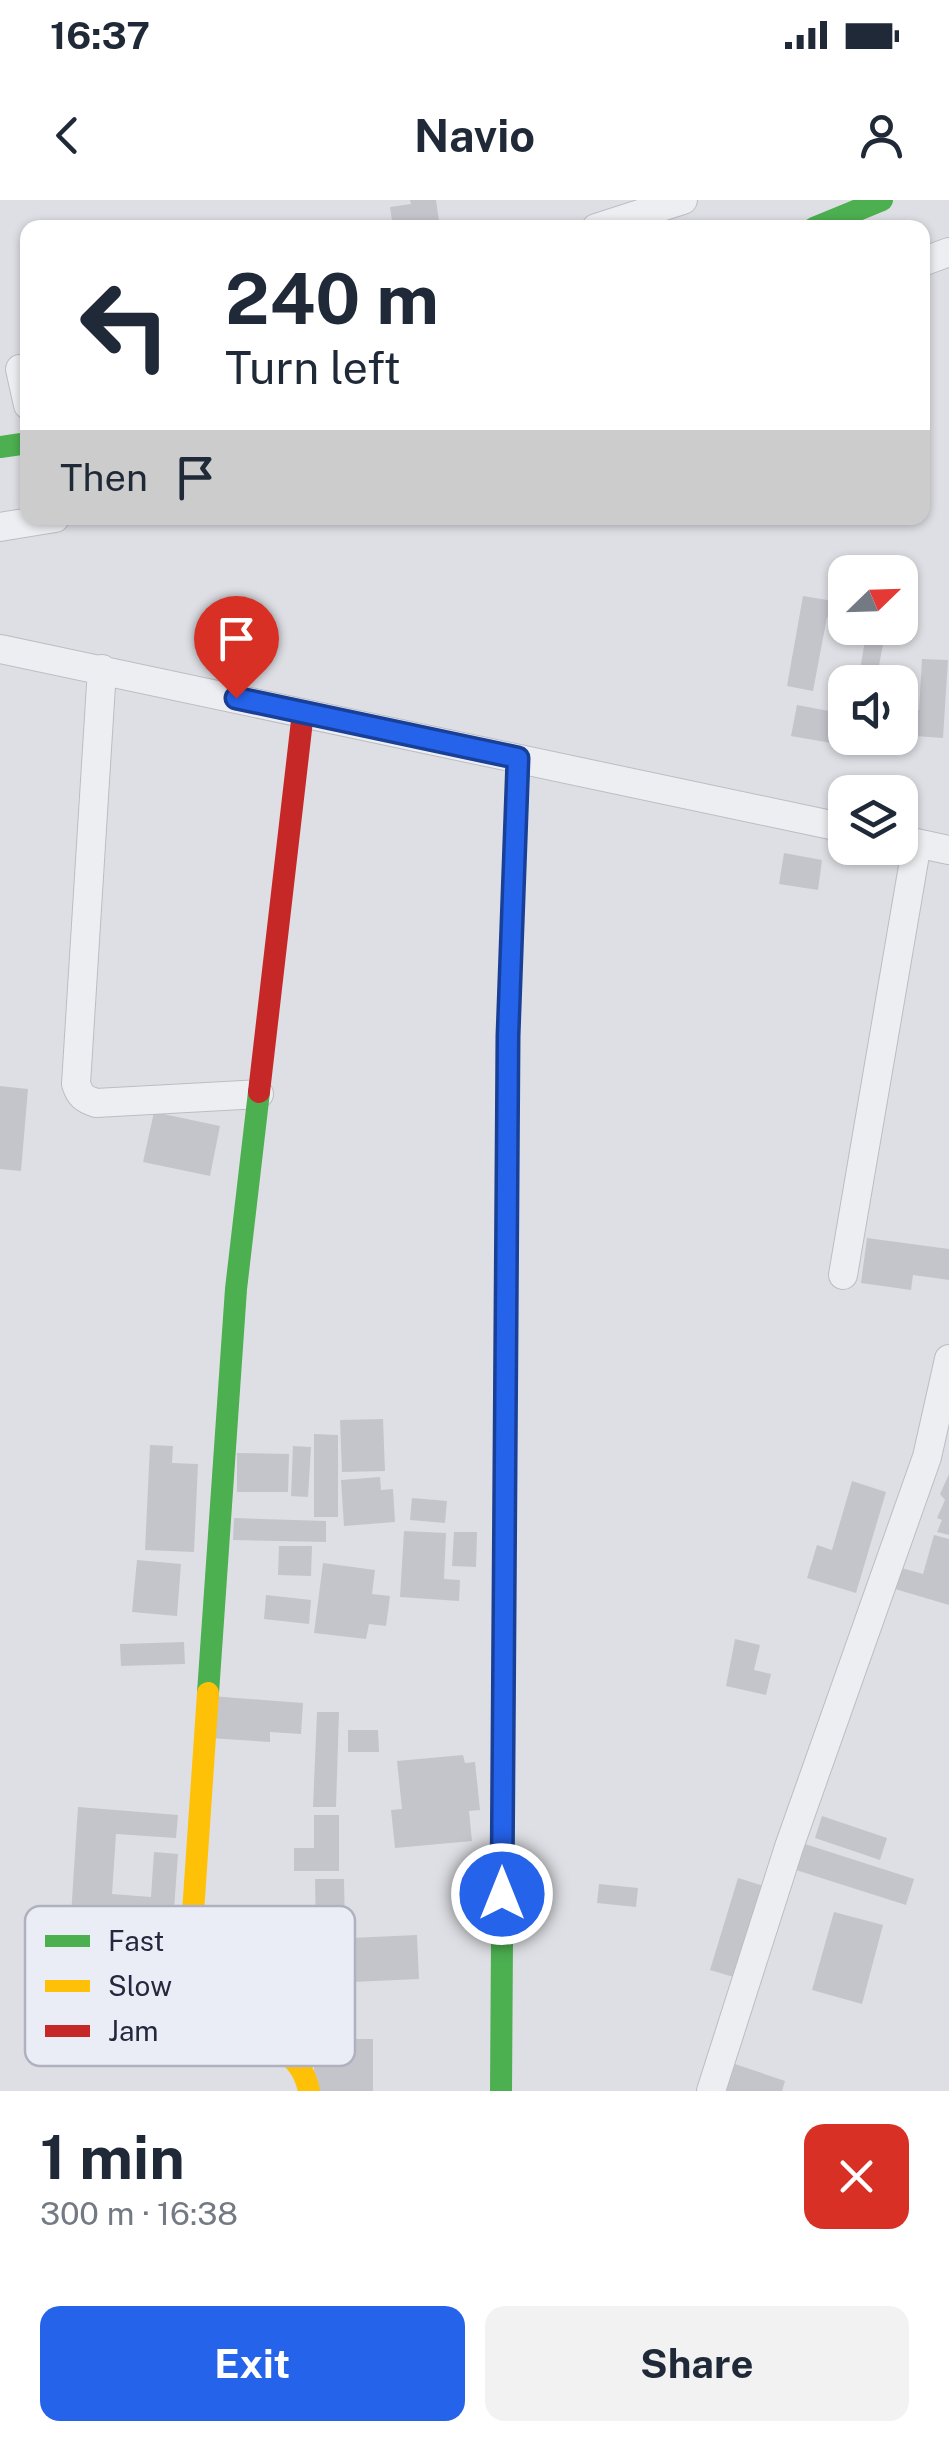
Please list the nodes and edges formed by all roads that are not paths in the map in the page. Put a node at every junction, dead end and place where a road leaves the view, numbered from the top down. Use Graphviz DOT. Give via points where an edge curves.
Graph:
graph roads {
  1 [pos="683,200"];
  2 [pos="882,200"];
  3 [pos="621,220"];
  4 [pos="833,220"];
  5 [pos="0,650"];
  6 [pos="102,669"];
  7 [pos="303,712"];
  8 [pos="518,758"];
  9 [pos="828,824"];
  10 [pos="918,843"];
  11 [pos="949,850"];
  12 [pos="905,865"];
  13 [pos="258,1094"];
  14 [pos="843,1275"];
  15 [pos="949,1359"];
  16 [pos="193,1906"];
  17 [pos="302,2066"];
  18 [pos="309,2091"];
  19 [pos="500,2091"];
  20 [pos="711,2091"];
  1 -- 3 [label="street"];
  2 -- 4 [label="main road"];
  5 -- 6 [label="street"];
  6 -- 7 [label="street"];
  6 -- 13 [label="street" via="76,1084 84,1099 96,1102"];
  7 -- 8 [label="street"];
  7 -- 13 [label="main road"];
  8 -- 9 [label="street"];
  8 -- 19 [label="main road" via="508,1036"];
  10 -- 11 [label="street"];
  12 -- 14 [label="street"];
  13 -- 16 [label="main road" via="236,1288"];
  15 -- 20 [label="street" via="927,1457"];
  17 -- 18 [label="main road"];
}
